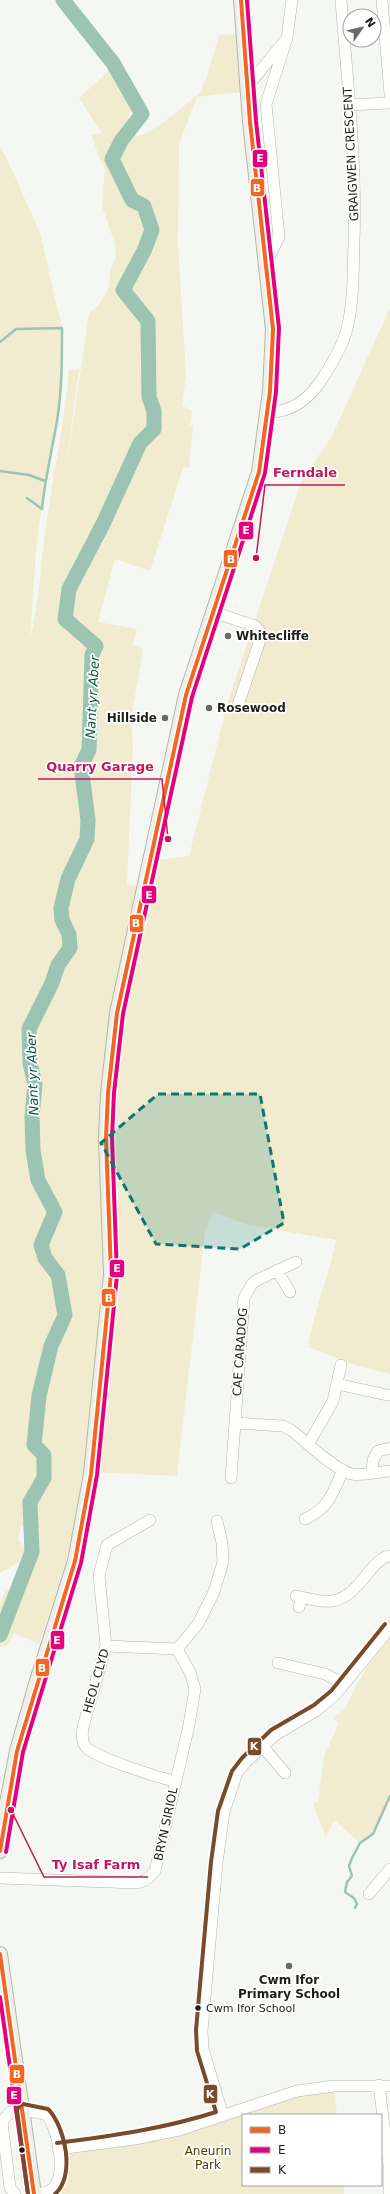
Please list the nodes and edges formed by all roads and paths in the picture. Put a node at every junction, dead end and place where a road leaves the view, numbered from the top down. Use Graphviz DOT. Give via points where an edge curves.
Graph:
graph roads {
  1 [pos="241,0"];
  2 [pos="292,0"];
  3 [pos="341,0"];
  4 [pos="382,0"];
  5 [pos="287,38"];
  6 [pos="247,87"];
  7 [pos="390,94"];
  8 [pos="390,103"];
  9 [pos="349,105"];
  10 [pos="266,263"];
  11 [pos="267,412"];
  12 [pos="213,612"];
  13 [pos="238,705"];
  14 [pos="296,1262"];
  15 [pos="277,1270"];
  16 [pos="290,1292"];
  17 [pos="341,1364"];
  18 [pos="337,1384"];
  19 [pos="387,1395"];
  20 [pos="235,1422"];
  21 [pos="309,1443"];
  22 [pos="390,1448"];
  23 [pos="343,1470"];
  24 [pos="390,1471"];
  25 [pos="372,1473"];
  26 [pos="231,1478"];
  27 [pos="150,1520"];
  28 [pos="305,1520"];
  29 [pos="217,1521"];
  30 [pos="390,1556"];
  31 [pos="299,1600"];
  32 [pos="390,1628"];
  33 [pos="106,1646"];
  34 [pos="177,1649"];
  35 [pos="278,1663"];
  36 [pos="344,1684"];
  37 [pos="263,1747"];
  38 [pos="285,1773"];
  39 [pos="175,1781"];
  40 [pos="0,1851"];
  41 [pos="390,1869"];
  42 [pos="0,1878"];
  43 [pos="368,1894"];
  44 [pos="0,1954"];
  45 [pos="384,2086"];
  46 [pos="22,2110"];
  47 [pos="223,2116"];
  48 [pos="58,2149"];
  49 [pos="3,2157"];
  50 [pos="15,2194"];
  51 [pos="34,2194"];
  52 [pos="39,2194"];
  53 [pos="389,2194"];
  1 -- 6 [label="main road"];
  2 -- 5 [label="street"];
  3 -- 9 [label="street, GRAIGWEN CRESCENT"];
  4 -- 7 [label="street"];
  5 -- 6 [label="street"];
  5 -- 10 [label="street" via="266,104 279,237"];
  6 -- 10 [label="main road"];
  8 -- 9 [label="street"];
  9 -- 11 [label="street, GRAIGWEN CRESCENT" via="356,204 352,294 347,330 331,364 314,390 295,407"];
  10 -- 11 [label="main road" via="273,329"];
  11 -- 12 [label="main road" via="260,472"];
  12 -- 13 [label="street" via="255,626 262,634"];
  12 -- 40 [label="main road" via="186,695 113,1039 106,1138 110,1274 86,1513 63,1604 36,1684 18,1751"];
  14 -- 15 [label="street, CAE CARADOG"];
  15 -- 16 [label="street"];
  15 -- 20 [label="street, CAE CARADOG" via="252,1284 244,1298"];
  17 -- 18 [label="street"];
  18 -- 19 [label="street"];
  18 -- 21 [label="street" via="330,1409"];
  20 -- 21 [label="street" via="283,1426"];
  20 -- 26 [label="street, CAE CARADOG"];
  21 -- 23 [label="street"];
  22 -- 25 [label="street" via="378,1451 373,1460"];
  23 -- 25 [label="street" via="359,1474"];
  23 -- 28 [label="street" via="327,1504"];
  24 -- 25 [label="street"];
  27 -- 33 [label="street, HEOL CLYD" via="106,1545 99,1575"];
  29 -- 34 [label="street" via="223,1562 214,1592 198,1624"];
  30 -- 31 [label="street" via="380,1560 346,1597 331,1602"];
  32 -- 36 [label="street"];
  33 -- 34 [label="street"];
  33 -- 39 [label="street, HEOL CLYD" via="83,1727 82,1737 85,1745 90,1751"];
  34 -- 39 [label="street, BRYN SIRIOL" via="190,1672 195,1689"];
  35 -- 36 [label="street" via="325,1674"];
  36 -- 37 [label="street" via="327,1703 280,1732"];
  37 -- 38 [label="street"];
  37 -- 47 [label="street" via="237,1773 231,1787 224,1812 217,1863 202,2031 203,2049"];
  39 -- 42 [label="street, BRYN SIRIOL" via="158,1864 146,1880 137,1883"];
  41 -- 43 [label="street"];
  44 -- 46 [label="main road"];
  45 -- 47 [label="street" via="330,2086 297,2090"];
  45 -- 53 [label="street"];
  46 -- 48 [label="street" via="45,2114 49,2118 54,2125"];
  46 -- 49 [label="street" via="10,2112 2,2122"];
  46 -- 51 [label="main road"];
  47 -- 48 [label="street" via="179,2130 135,2139"];
  48 -- 52 [label="street" via="61,2170 58,2181 51,2190"];
  49 -- 50 [label="street" via="10,2188"];
}
